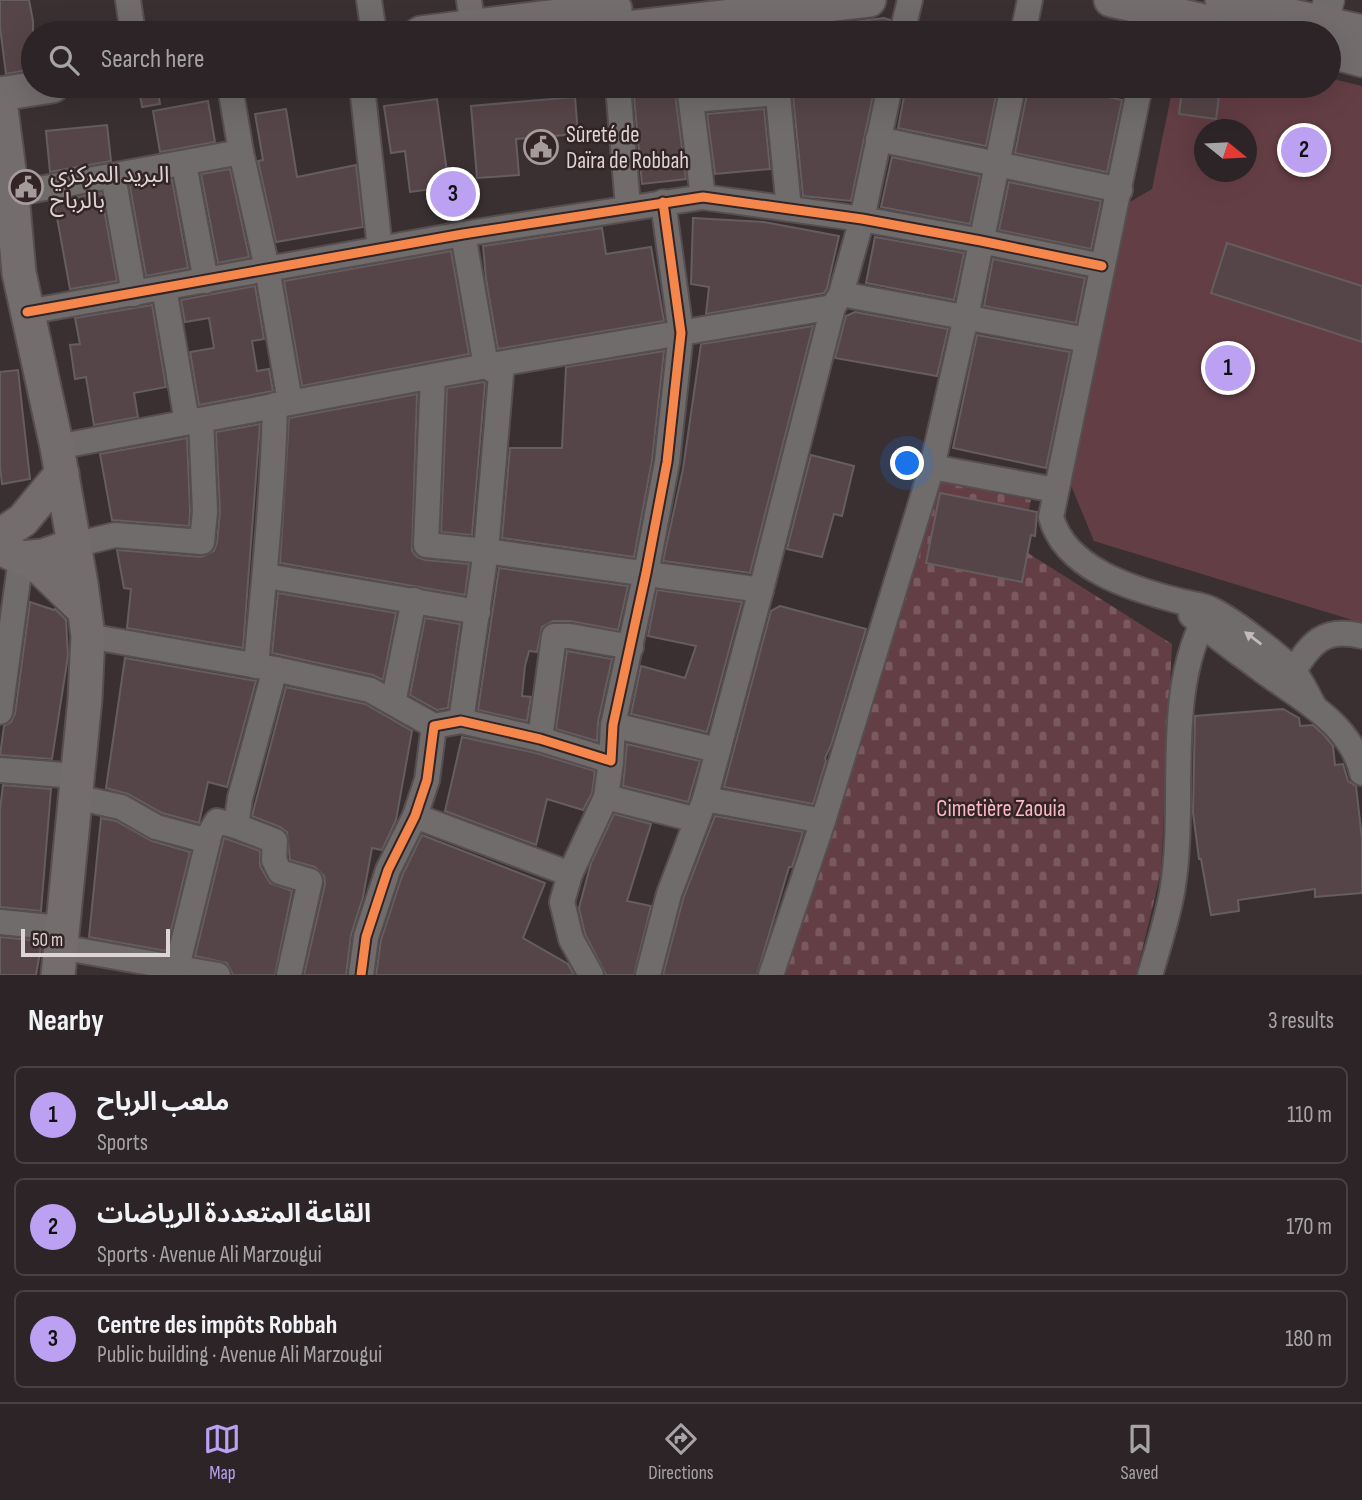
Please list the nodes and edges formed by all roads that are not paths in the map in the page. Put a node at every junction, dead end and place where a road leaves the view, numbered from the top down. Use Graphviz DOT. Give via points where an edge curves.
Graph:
graph roads {
  1 [pos="128,0"];
  2 [pos="369,0"];
  3 [pos="869,0"];
  4 [pos="910,0"];
  5 [pos="1030,0"];
  6 [pos="1111,0"];
  7 [pos="1222,0"];
  8 [pos="471,14"];
  9 [pos="1154,14"];
  10 [pos="768,15"];
  11 [pos="683,18"];
  12 [pos="131,21"];
  13 [pos="372,21"];
  14 [pos="453,21"];
  15 [pos="905,21"];
  16 [pos="1026,21"];
  17 [pos="1192,21"];
  18 [pos="1309,21"];
  19 [pos="1341,28"];
  20 [pos="1362,32"];
  21 [pos="1341,44"];
  22 [pos="1362,60"];
  23 [pos="21,91"];
  24 [pos="0,94"];
  25 [pos="231,98"];
  26 [pos="363,98"];
  27 [pos="619,98"];
  28 [pos="691,98"];
  29 [pos="779,98"];
  30 [pos="887,98"];
  31 [pos="1011,98"];
  32 [pos="1138,98"];
  33 [pos="0,101"];
  34 [pos="878,139"];
  35 [pos="241,152"];
  36 [pos="184,164"];
  37 [pos="998,164"];
  38 [pos="113,176"];
  39 [pos="1120,190"];
  40 [pos="12,194"];
  41 [pos="703,197"];
  42 [pos="663,202"];
  43 [pos="628,207"];
  44 [pos="789,209"];
  45 [pos="862,219"];
  46 [pos="463,234"];
  47 [pos="981,241"];
  48 [pos="380,249"];
  49 [pos="1102,266"];
  50 [pos="267,268"];
  51 [pos="9,272"];
  52 [pos="206,281"];
  53 [pos="164,288"];
  54 [pos="134,294"];
  55 [pos="837,301"];
  56 [pos="27,312"];
  57 [pos="966,317"];
  58 [pos="681,332"];
  59 [pos="1087,340"];
  60 [pos="486,366"];
  61 [pos="433,376"];
  62 [pos="282,404"];
  63 [pos="194,421"];
  64 [pos="60,460"];
  65 [pos="932,467"];
  66 [pos="1055,490"];
  67 [pos="77,538"];
  68 [pos="10,547"];
  69 [pos="486,551"];
  70 [pos="646,573"];
  71 [pos="266,576"];
  72 [pos="761,590"];
  73 [pos="414,600"];
  74 [pos="478,612"];
  75 [pos="1205,616"];
  76 [pos="86,623"];
  77 [pos="1362,636"];
  78 [pos="631,647"];
  79 [pos="265,668"];
  80 [pos="1288,678"];
  81 [pos="393,703"];
  82 [pos="0,712"];
  83 [pos="461,721"];
  84 [pos="613,725"];
  85 [pos="434,726"];
  86 [pos="540,739"];
  87 [pos="718,750"];
  88 [pos="611,761"];
  89 [pos="1361,766"];
  90 [pos="0,770"];
  91 [pos="76,787"];
  92 [pos="606,797"];
  93 [pos="701,809"];
  94 [pos="415,816"];
  95 [pos="823,821"];
  96 [pos="236,826"];
  97 [pos="208,841"];
  98 [pos="570,874"];
  99 [pos="0,922"];
  100 [pos="59,950"];
  101 [pos="176,971"];
  102 [pos="218,975"];
  103 [pos="289,975"];
  104 [pos="361,975"];
  105 [pos="591,975"];
  106 [pos="648,975"];
  107 [pos="771,975"];
  108 [pos="1150,975"];
  1 -- 12 [label="street"];
  2 -- 13 [label="street"];
  3 -- 10 [label="main road"];
  4 -- 15 [label="street"];
  5 -- 16 [label="street"];
  6 -- 9 [label="main road"];
  7 -- 18 [label="main road"];
  8 -- 11 [label="main road"];
  8 -- 14 [label="main road"];
  9 -- 17 [label="main road"];
  10 -- 11 [label="main road"];
  19 -- 20 [label="main road"];
  21 -- 22 [label="main road"];
  23 -- 24 [label="main road"];
  25 -- 35 [label="street"];
  26 -- 48 [label="street"];
  27 -- 43 [label="street"];
  28 -- 41 [label="street"];
  29 -- 44 [label="street"];
  30 -- 34 [label="street"];
  31 -- 37 [label="street"];
  32 -- 39 [label="street"];
  33 -- 40 [label="main road"];
  34 -- 37 [label="street"];
  34 -- 45 [label="street"];
  35 -- 36 [label="street"];
  35 -- 50 [label="street"];
  36 -- 38 [label="street"];
  36 -- 52 [label="street"];
  37 -- 39 [label="street"];
  37 -- 47 [label="street"];
  38 -- 40 [label="street"];
  38 -- 54 [label="street"];
  39 -- 49 [label="street"];
  40 -- 51 [label="main road"];
  41 -- 42 [label="street"];
  41 -- 44 [label="street"];
  42 -- 43 [label="street"];
  42 -- 58 [label="street"];
  43 -- 46 [label="street"];
  44 -- 45 [label="street"];
  45 -- 47 [label="street"];
  45 -- 55 [label="street"];
  46 -- 48 [label="street"];
  46 -- 60 [label="street"];
  47 -- 49 [label="street"];
  47 -- 57 [label="street"];
  48 -- 50 [label="street"];
  49 -- 59 [label="street"];
  50 -- 52 [label="street"];
  50 -- 62 [label="street"];
  51 -- 56 [label="main road"];
  52 -- 53 [label="street"];
  53 -- 54 [label="street"];
  53 -- 63 [label="street"];
  54 -- 56 [label="street"];
  55 -- 57 [label="street"];
  55 -- 58 [label="street"];
  55 -- 72 [label="street"];
  56 -- 64 [label="main road"];
  57 -- 59 [label="street"];
  57 -- 65 [label="street"];
  58 -- 60 [label="street"];
  58 -- 70 [label="street" via="667,462"];
  59 -- 66 [label="street"];
  60 -- 61 [label="street"];
  60 -- 69 [label="street" via="501,376"];
  61 -- 62 [label="street"];
  61 -- 69 [label="street" via="426,545"];
  62 -- 63 [label="street"];
  62 -- 71 [label="street"];
  63 -- 64 [label="street"];
  63 -- 67 [label="street" via="205,511 202,542"];
  64 -- 67 [label="main road"];
  64 -- 68 [label="main road"];
  65 -- 66 [label="street"];
  65 -- 95 [label="street"];
  66 -- 75 [label="street" via="1051,517 1069,551 1091,569"];
  67 -- 68 [label="main road" via="37,528"];
  67 -- 76 [label="main road"];
  68 -- 76 [label="main road"];
  68 -- 82 [label="street"];
  69 -- 70 [label="street"];
  69 -- 74 [label="street"];
  70 -- 72 [label="street"];
  70 -- 78 [label="street"];
  71 -- 73 [label="street"];
  71 -- 79 [label="street"];
  72 -- 87 [label="street"];
  73 -- 74 [label="street"];
  73 -- 81 [label="street"];
  74 -- 83 [label="street"];
  75 -- 80 [label="street" via="1247,634"];
  75 -- 108 [label="street" via="1185,674 1172,892"];
  76 -- 79 [label="street"];
  76 -- 91 [label="main road" via="85,699"];
  77 -- 80 [label="street" via="1327,636 1311,644"];
  78 -- 84 [label="street"];
  78 -- 86 [label="street" via="554,636"];
  79 -- 81 [label="street" via="370,690"];
  79 -- 96 [label="street"];
  80 -- 89 [label="street" via="1336,725"];
  81 -- 85 [label="street"];
  83 -- 85 [label="street"];
  83 -- 86 [label="street"];
  84 -- 87 [label="street"];
  84 -- 88 [label="street"];
  85 -- 94 [label="street" via="427,780"];
  86 -- 88 [label="street"];
  87 -- 93 [label="street"];
  88 -- 92 [label="street"];
  90 -- 91 [label="street"];
  91 -- 97 [label="street" via="156,827"];
  91 -- 100 [label="main road"];
  92 -- 93 [label="street"];
  92 -- 98 [label="street"];
  93 -- 95 [label="street"];
  93 -- 106 [label="street" via="669,894"];
  94 -- 98 [label="street"];
  94 -- 104 [label="street" via="388,870 366,937"];
  95 -- 107 [label="street"];
  96 -- 97 [label="street" via="217,821"];
  96 -- 103 [label="street" via="275,841 274,860 280,872 310,881"];
  97 -- 101 [label="street"];
  98 -- 105 [label="street" via="562,902 571,939"];
  99 -- 100 [label="street"];
  100 -- 101 [label="street"];
  101 -- 102 [label="street"];
}
